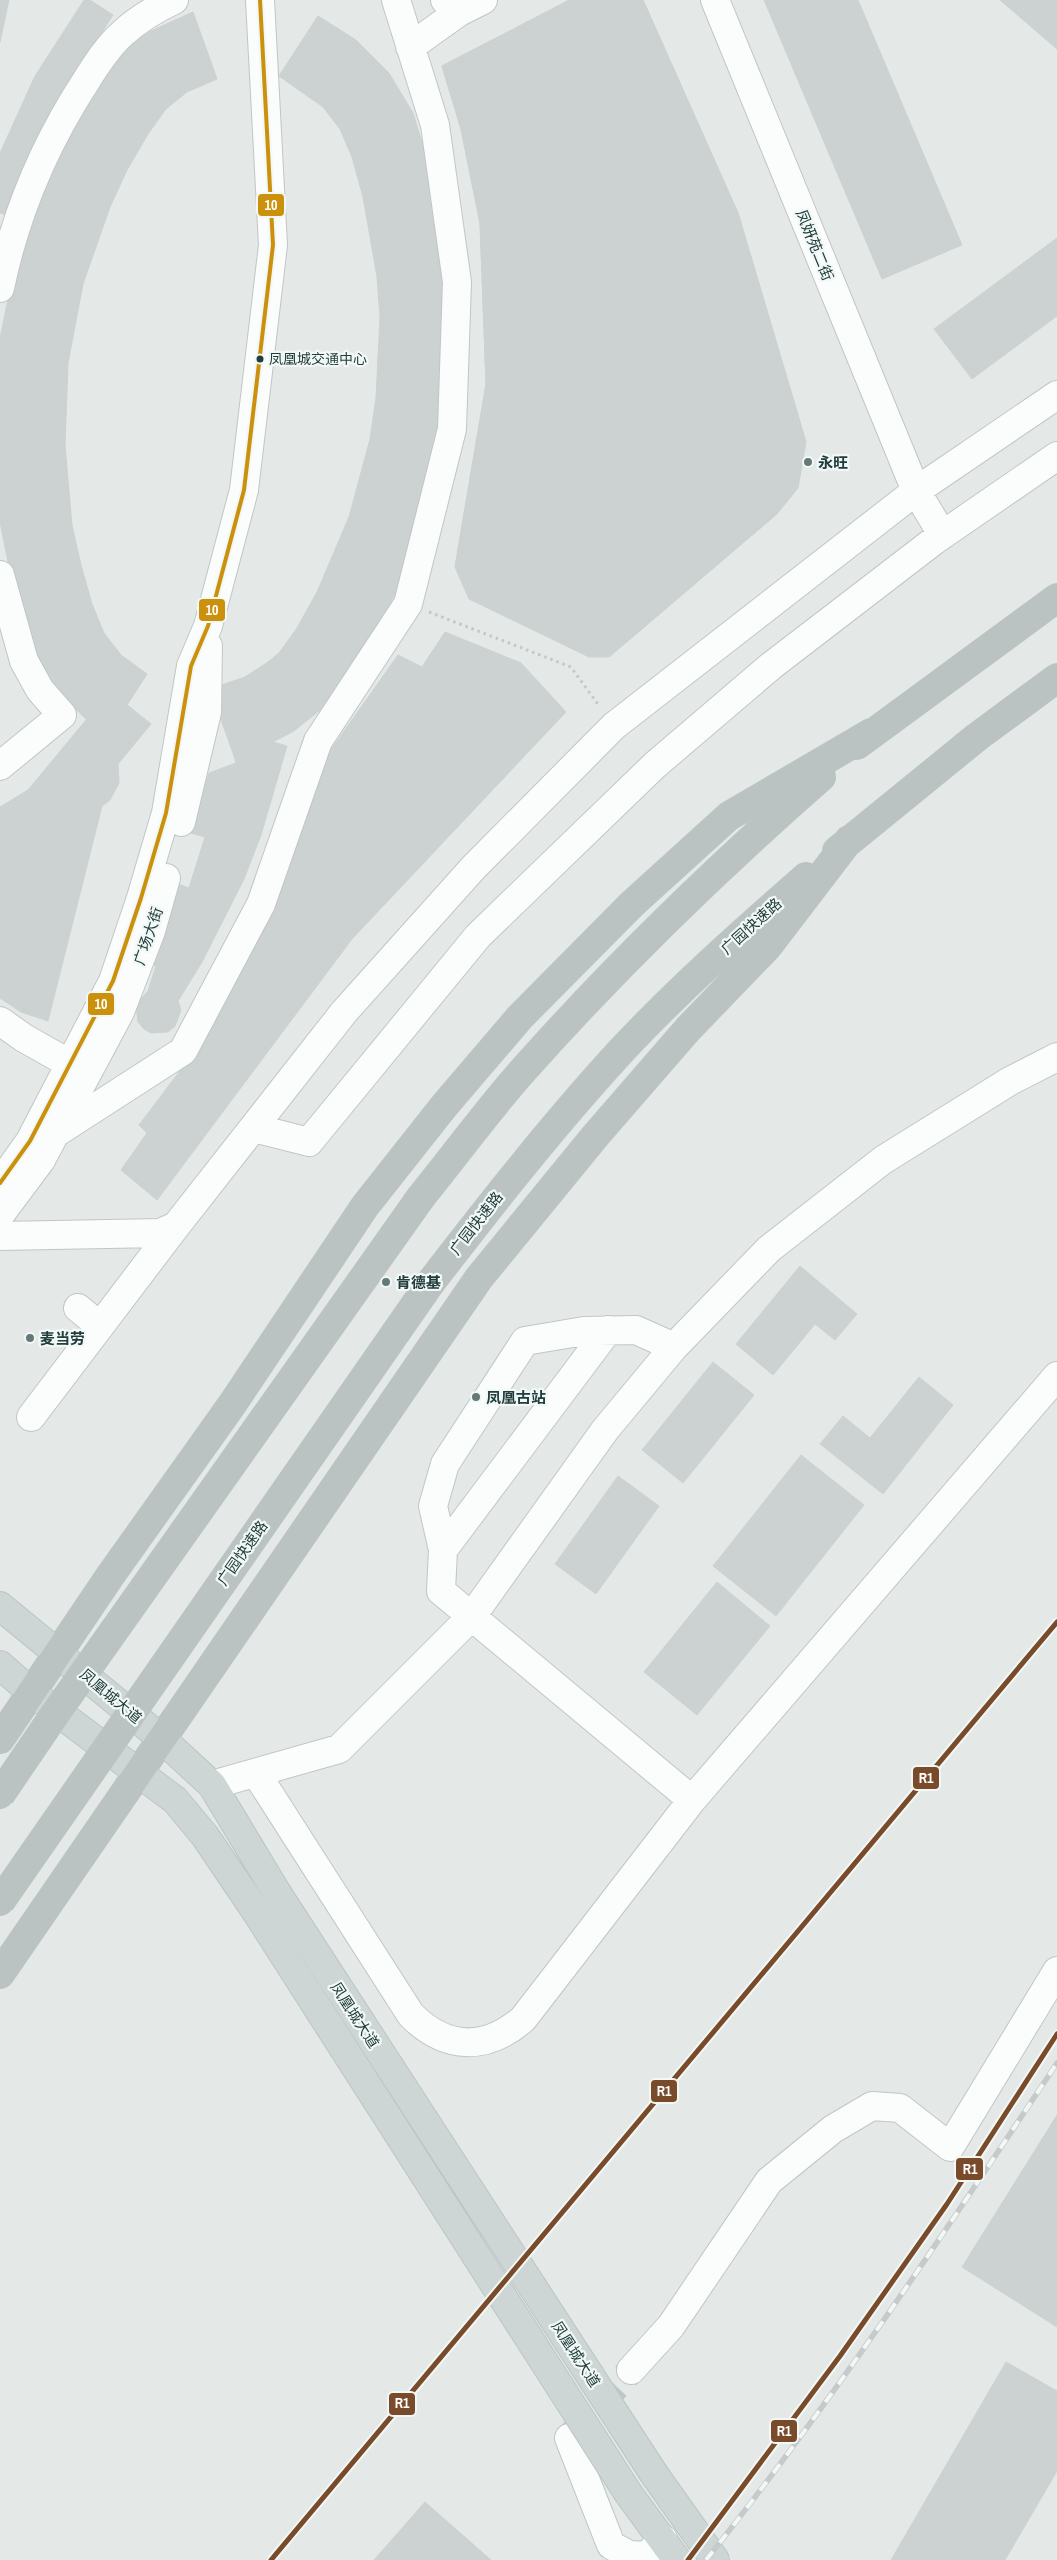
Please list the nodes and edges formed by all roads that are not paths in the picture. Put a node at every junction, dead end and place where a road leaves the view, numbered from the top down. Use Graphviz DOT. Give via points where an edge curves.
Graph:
graph roads {
  1 [pos="174,0"];
  2 [pos="260,0"];
  3 [pos="396,0"];
  4 [pos="483,0"];
  5 [pos="715,0"];
  6 [pos="452,6"];
  7 [pos="410,47"];
  8 [pos="6,236"];
  9 [pos="0,288"];
  10 [pos="1057,395"];
  11 [pos="1057,456"];
  12 [pos="916,491"];
  13 [pos="942,534"];
  14 [pos="0,575"];
  15 [pos="1057,598"];
  16 [pos="208,626"];
  17 [pos="1057,678"];
  18 [pos="871,733"];
  19 [pos="0,766"];
  20 [pos="849,840"];
  21 [pos="0,1021"];
  22 [pos="1057,1057"];
  23 [pos="70,1064"];
  24 [pos="254,1128"];
  25 [pos="56,1133"];
  26 [pos="0,1183"];
  27 [pos="0,1216"];
  28 [pos="176,1226"];
  29 [pos="0,1236"];
  30 [pos="78,1308"];
  31 [pos="100,1326"];
  32 [pos="608,1330"];
  33 [pos="674,1347"];
  34 [pos="1057,1376"];
  35 [pos="31,1417"];
  36 [pos="443,1550"];
  37 [pos="0,1606"];
  38 [pos="472,1616"];
  39 [pos="57,1652"];
  40 [pos="0,1665"];
  41 [pos="31,1692"];
  42 [pos="0,1739"];
  43 [pos="162,1739"];
  44 [pos="256,1773"];
  45 [pos="140,1774"];
  46 [pos="212,1785"];
  47 [pos="0,1795"];
  48 [pos="692,1800"];
  49 [pos="0,1902"];
  50 [pos="1057,1970"];
  51 [pos="0,1974"];
  52 [pos="631,2370"];
  53 [pos="569,2438"];
  54 [pos="670,2550"];
  55 [pos="715,2560"];
  1 -- 8 [label="street" via="153,9 122,34 97,64 53,138"];
  2 -- 16 [label="street, 广场大街" via="273,245 244,490"];
  3 -- 7 [label="street"];
  4 -- 6 [label="street"];
  5 -- 12 [label="street, 凤妍苑二街"];
  6 -- 7 [label="street"];
  7 -- 25 [label="street" via="435,125 457,282 452,429 408,604 318,741 261,904 183,1051"];
  8 -- 9 [label="street"];
  10 -- 12 [label="street"];
  11 -- 13 [label="street"];
  12 -- 13 [label="street, 凤妍苑二街"];
  12 -- 24 [label="street" via="614,726 474,867 344,1012"];
  13 -- 24 [label="street" via="771,666 656,764 478,936 309,1142"];
  14 -- 19 [label="street" via="24,661 40,690 62,715"];
  15 -- 18 [label="highway"];
  16 -- 23 [label="street, 广场大街" via="190,666 166,812 141,898 112,981"];
  16 -- 25 [label="street, 广场大街" via="207,712 151,931 120,1012"];
  17 -- 20 [label="highway, 广园快速路" via="977,736"];
  18 -- 39 [label="highway" via="728,816 632,904 520,1017 365,1206 231,1406"];
  18 -- 47 [label="highway, bridge" via="749,840 646,938 525,1068 421,1197"];
  20 -- 43 [label="highway" via="768,946 688,1029 479,1278"];
  20 -- 49 [label="highway, 广园快速路, bridge" via="730,943 622,1050 526,1159 431,1282"];
  21 -- 23 [label="street"];
  22 -- 33 [label="street" via="1010,1081 883,1160 769,1249"];
  23 -- 26 [label="street, 广场大街" via="30,1141"];
  24 -- 28 [label="street"];
  25 -- 27 [label="street, 广场大街" via="41,1160"];
  28 -- 29 [label="street" via="160,1233"];
  28 -- 31 [label="street"];
  30 -- 31 [label="street"];
  31 -- 35 [label="street"];
  32 -- 33 [label="street" via="636,1330"];
  32 -- 36 [label="street"];
  32 -- 36 [label="street" via="525,1340 445,1464 433,1506"];
  33 -- 38 [label="street" via="605,1430"];
  34 -- 48 [label="street"];
  36 -- 38 [label="street" via="442,1591"];
  37 -- 39 [label="main road, 凤凰城大道"];
  38 -- 44 [label="street" via="339,1749"];
  38 -- 48 [label="street"];
  39 -- 41 [label="highway"];
  39 -- 43 [label="main road, 凤凰城大道"];
  40 -- 41 [label="main road, 凤凰城大道"];
  41 -- 42 [label="highway"];
  41 -- 45 [label="main road, 凤凰城大道"];
  43 -- 45 [label="highway"];
  43 -- 46 [label="main road, 凤凰城大道"];
  44 -- 46 [label="street"];
  44 -- 48 [label="street" via="411,2015 434,2034 462,2042 489,2040 523,2019"];
  45 -- 51 [label="highway"];
  45 -- 54 [label="main road, 凤凰城大道, bridge" via="176,1800 191,1816 255,1910 628,2493"];
  46 -- 55 [label="main road, 凤凰城大道, bridge" via="277,1893 654,2474"];
  50 -- 52 [label="street" via="950,2147 900,2108 872,2106 833,2129 769,2181 671,2326"];
  53 -- 54 [label="street" via="611,2545 629,2555 648,2556"];
}
